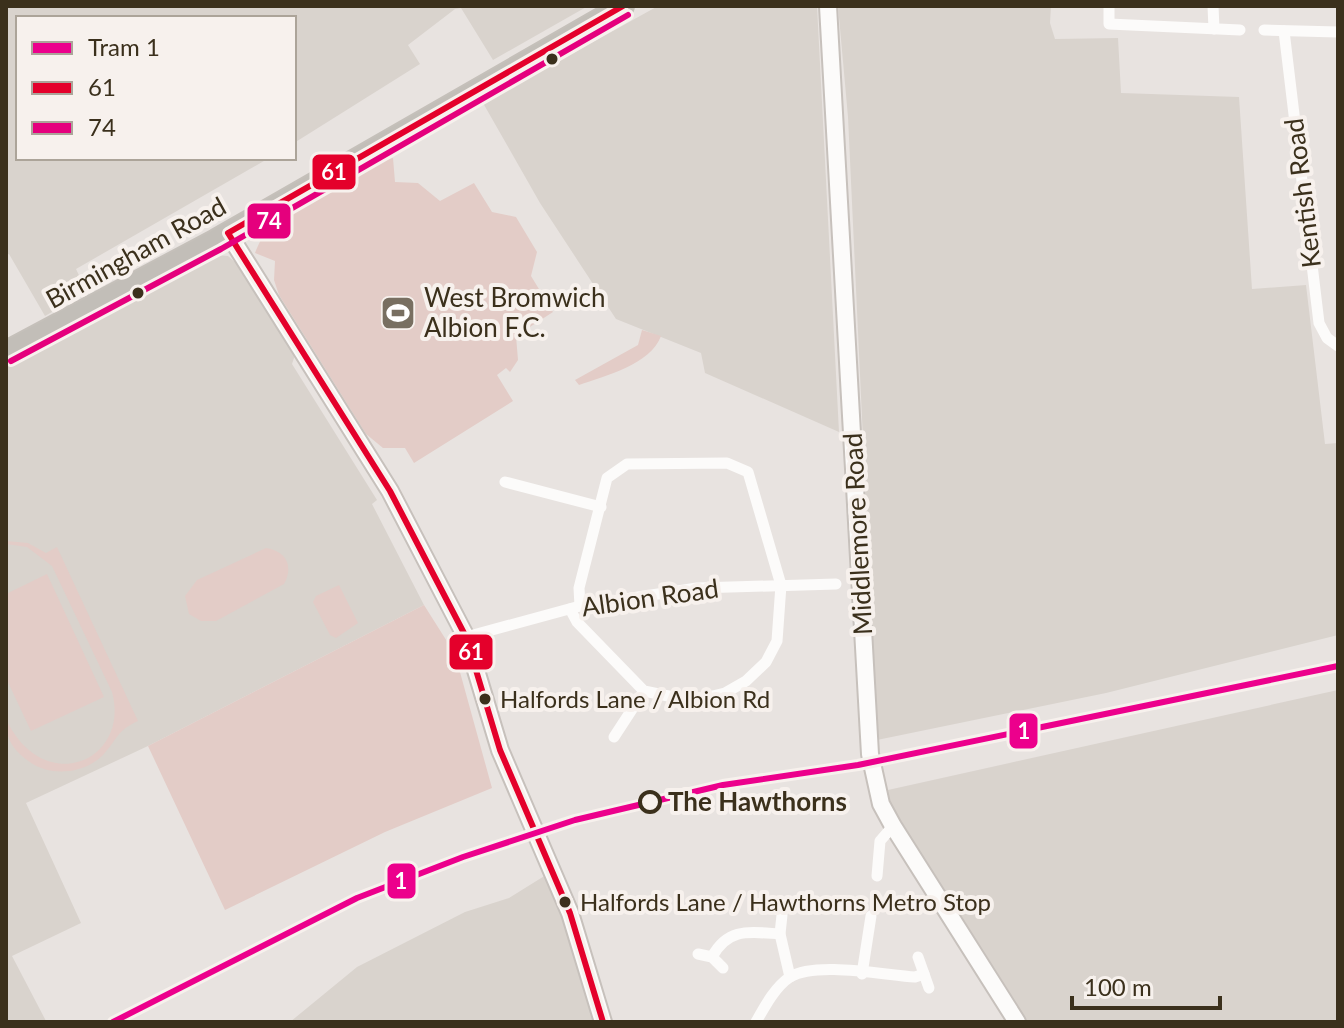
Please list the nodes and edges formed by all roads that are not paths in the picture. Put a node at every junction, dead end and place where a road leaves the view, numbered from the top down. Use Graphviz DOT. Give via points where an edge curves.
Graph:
graph roads {
  1 [pos="623,6"];
  2 [pos="828,6"];
  3 [pos="1109,6"];
  4 [pos="1213,6"];
  5 [pos="1214,29"];
  6 [pos="1240,30"];
  7 [pos="1264,30"];
  8 [pos="1284,31"];
  9 [pos="1338,32"];
  10 [pos="228,233"];
  11 [pos="1338,346"];
  12 [pos="6,352"];
  13 [pos="505,482"];
  14 [pos="601,507"];
  15 [pos="836,584"];
  16 [pos="781,585"];
  17 [pos="575,608"];
  18 [pos="466,637"];
  19 [pos="644,691"];
  20 [pos="614,737"];
  21 [pos="893,826"];
  22 [pos="877,876"];
  23 [pos="782,915"];
  24 [pos="871,916"];
  25 [pos="577,934"];
  26 [pos="780,934"];
  27 [pos="698,954"];
  28 [pos="712,957"];
  29 [pos="918,957"];
  30 [pos="723,968"];
  31 [pos="862,974"];
  32 [pos="924,974"];
  33 [pos="790,977"];
  34 [pos="929,988"];
  35 [pos="603,1022"];
  36 [pos="611,1022"];
  37 [pos="756,1022"];
  38 [pos="1017,1022"];
  1 -- 10 [label="highway, Birmingham Road"];
  2 -- 21 [label="street, Middlemore Road" via="869,746"];
  3 -- 5 [label="street" via="1109,24"];
  4 -- 5 [label="street"];
  5 -- 6 [label="street"];
  7 -- 8 [label="street"];
  8 -- 9 [label="street"];
  8 -- 11 [label="street, Kentish Road" via="1319,323"];
  10 -- 12 [label="highway, Birmingham Road"];
  10 -- 18 [label="street" via="390,491"];
  13 -- 14 [label="street"];
  14 -- 16 [label="street" via="607,478 627,464 740,467 753,481"];
  14 -- 17 [label="street"];
  15 -- 16 [label="street, Albion Road"];
  16 -- 17 [label="street, Albion Road" via="697,588"];
  16 -- 19 [label="street" via="777,641 766,662 746,681 704,698"];
  17 -- 18 [label="street, Albion Road"];
  17 -- 19 [label="street" via="577,622"];
  18 -- 25 [label="street" via="500,750"];
  19 -- 20 [label="street"];
  21 -- 22 [label="street" via="880,841"];
  21 -- 38 [label="street, Middlemore Road"];
  23 -- 26 [label="street"];
  24 -- 31 [label="street"];
  25 -- 35 [label="street"];
  25 -- 36 [label="street"];
  26 -- 28 [label="street" via="737,932"];
  26 -- 33 [label="street"];
  27 -- 28 [label="street"];
  28 -- 30 [label="street"];
  29 -- 32 [label="street"];
  31 -- 32 [label="street"];
  31 -- 33 [label="street" via="824,969"];
  32 -- 34 [label="street"];
  33 -- 37 [label="street"];
}
